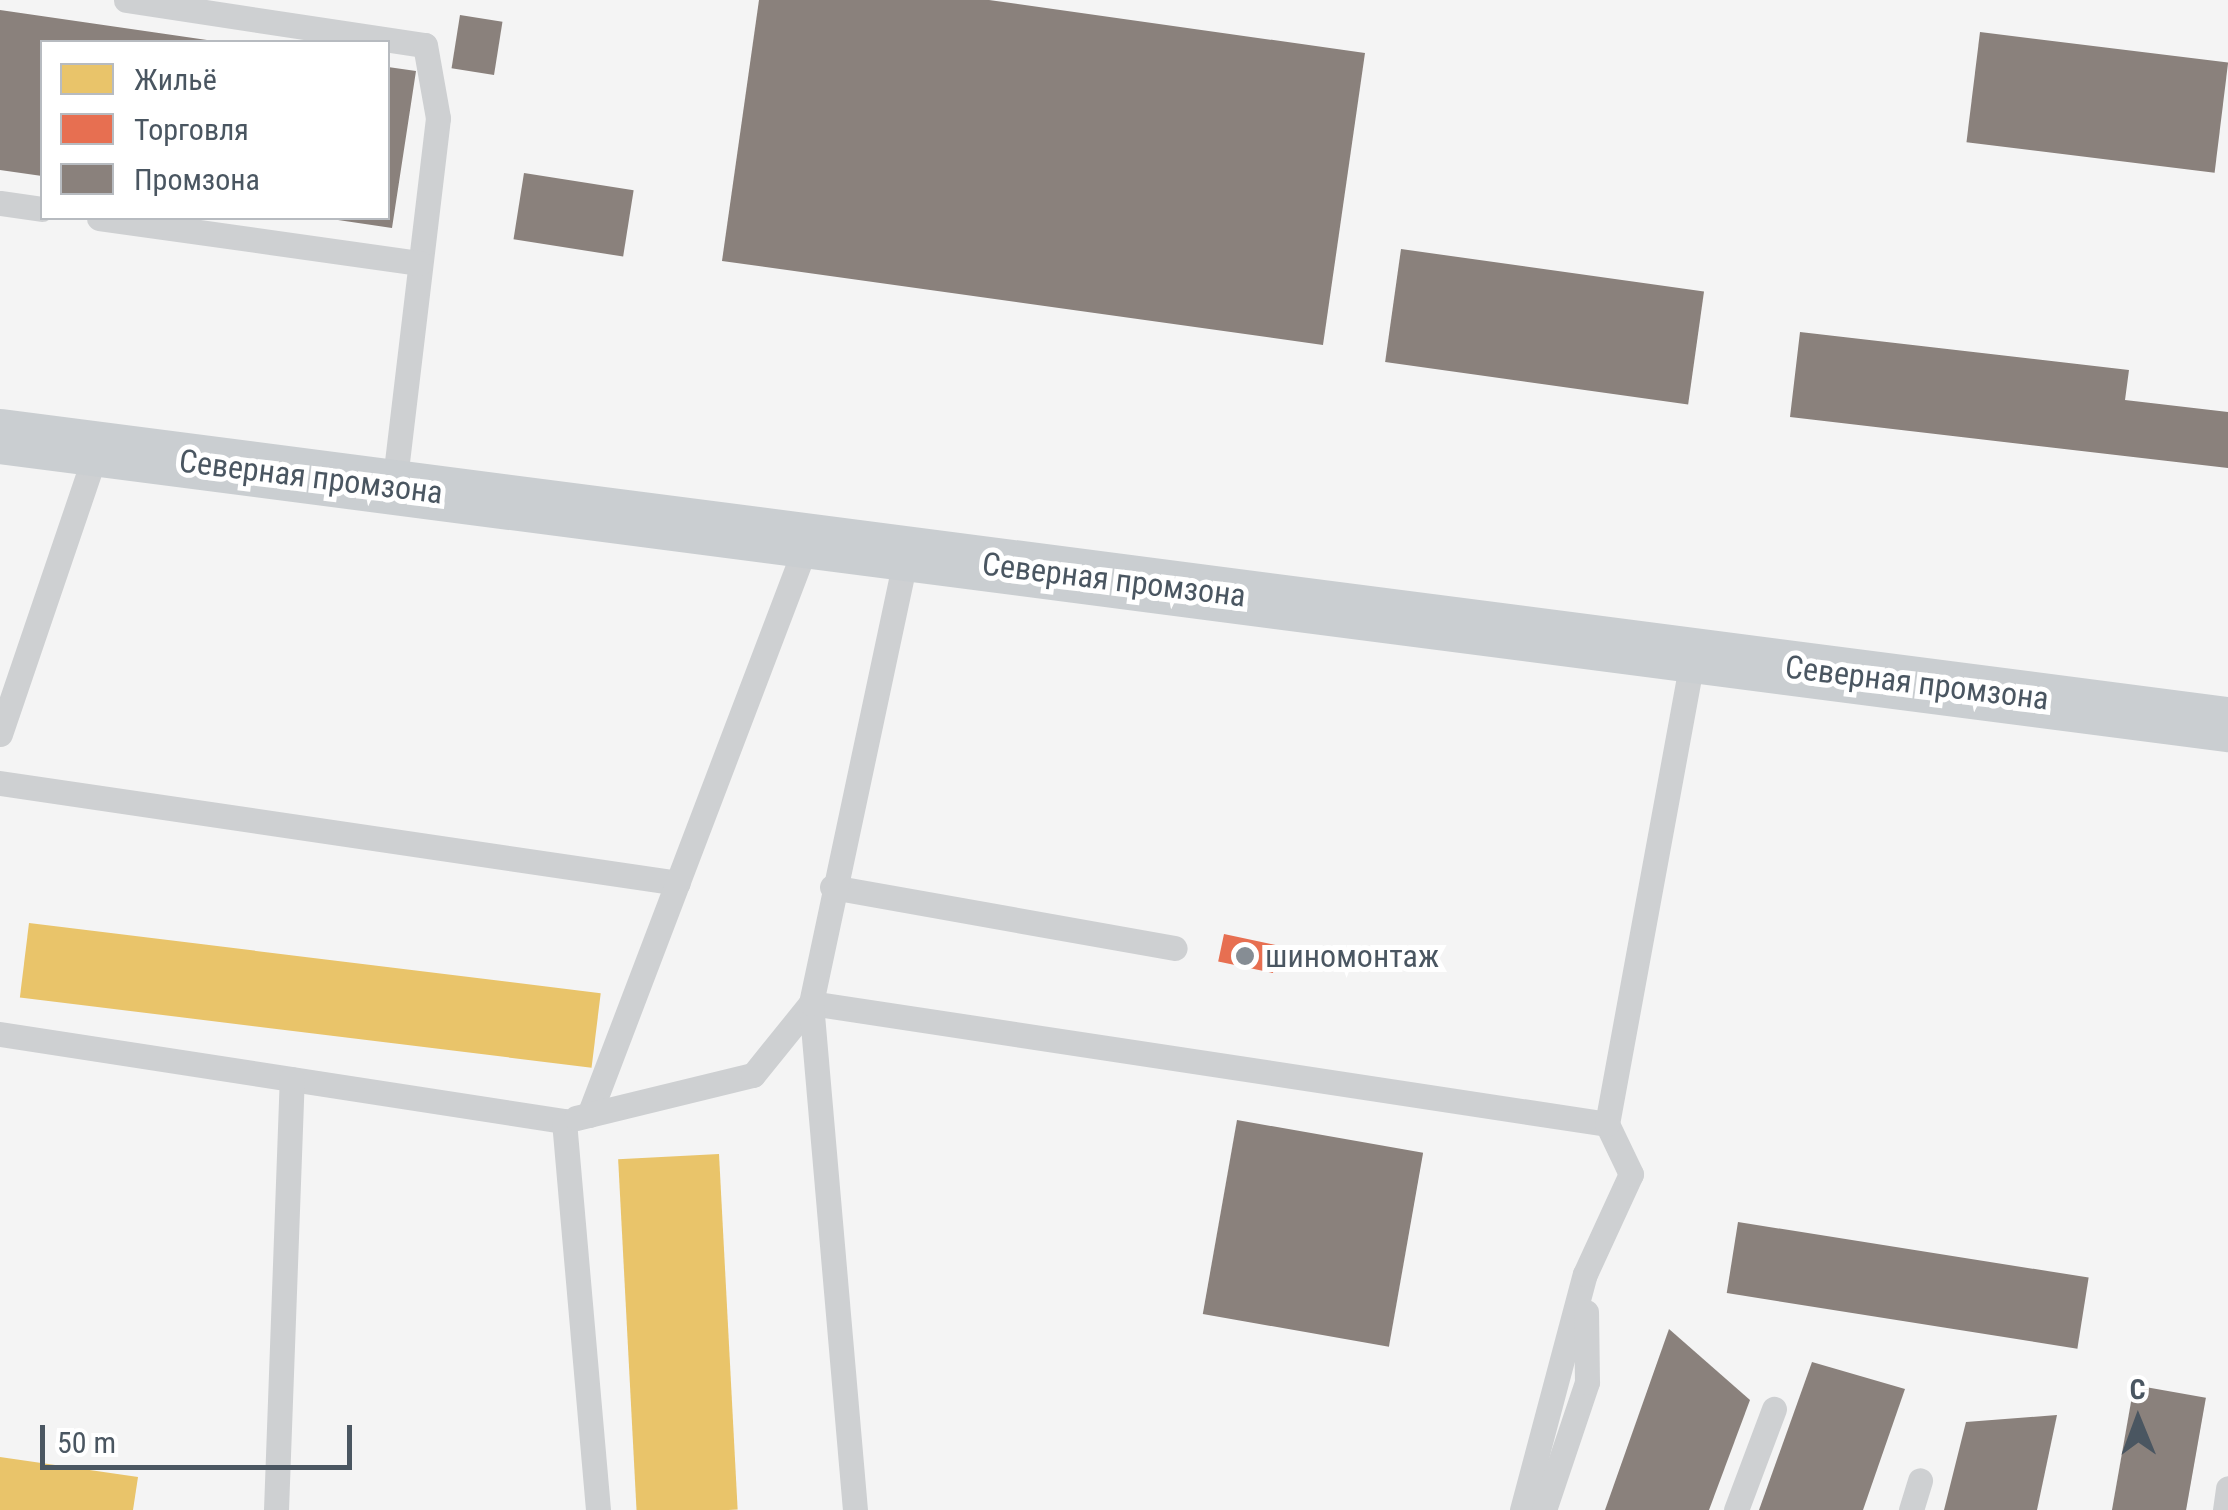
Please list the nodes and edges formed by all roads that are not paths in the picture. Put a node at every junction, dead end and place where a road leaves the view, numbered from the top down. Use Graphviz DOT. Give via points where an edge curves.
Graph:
graph roads {
  1 [pos="126,0"];
  2 [pos="0,204"];
  3 [pos="40,210"];
  4 [pos="112,220"];
  5 [pos="420,264"];
  6 [pos="0,436"];
  7 [pos="97,449"];
  8 [pos="394,488"];
  9 [pos="808,540"];
  10 [pos="907,553"];
  11 [pos="1693,654"];
  12 [pos="2228,724"];
  13 [pos="0,734"];
  14 [pos="0,784"];
  15 [pos="678,882"];
  16 [pos="832,887"];
  17 [pos="1175,948"];
  18 [pos="811,1003"];
  19 [pos="0,1034"];
  20 [pos="292,1079"];
  21 [pos="576,1118"];
  22 [pos="1607,1124"];
  23 [pos="1585,1274"];
  24 [pos="1774,1409"];
  25 [pos="1920,1480"];
  26 [pos="2228,1488"];
  27 [pos="276,1510"];
  28 [pos="598,1510"];
  29 [pos="854,1510"];
  30 [pos="1522,1510"];
  31 [pos="1544,1510"];
  32 [pos="1736,1510"];
  33 [pos="1911,1510"];
  34 [pos="2225,1510"];
  1 -- 5 [label="lane" via="424,45 438,118"];
  2 -- 3 [label="lane"];
  4 -- 5 [label="lane"];
  5 -- 8 [label="lane"];
  6 -- 7 [label="main road, Северная промзона"];
  7 -- 8 [label="main road, Северная промзона"];
  7 -- 13 [label="lane"];
  8 -- 9 [label="main road, Северная промзона"];
  9 -- 10 [label="main road, Северная промзона"];
  9 -- 15 [label="lane"];
  10 -- 11 [label="main road, Северная промзона"];
  10 -- 16 [label="lane"];
  11 -- 12 [label="main road, Северная промзона"];
  11 -- 22 [label="lane"];
  14 -- 15 [label="lane"];
  15 -- 21 [label="lane"];
  16 -- 17 [label="lane"];
  16 -- 18 [label="lane"];
  18 -- 21 [label="lane" via="753,1075"];
  18 -- 22 [label="lane"];
  18 -- 29 [label="lane"];
  19 -- 20 [label="lane"];
  20 -- 21 [label="lane"];
  20 -- 27 [label="lane"];
  21 -- 28 [label="lane"];
  22 -- 23 [label="lane" via="1631,1174"];
  23 -- 30 [label="lane"];
  23 -- 31 [label="lane" via="1587,1382"];
  24 -- 32 [label="lane"];
  25 -- 33 [label="lane"];
  26 -- 34 [label="lane"];
}
